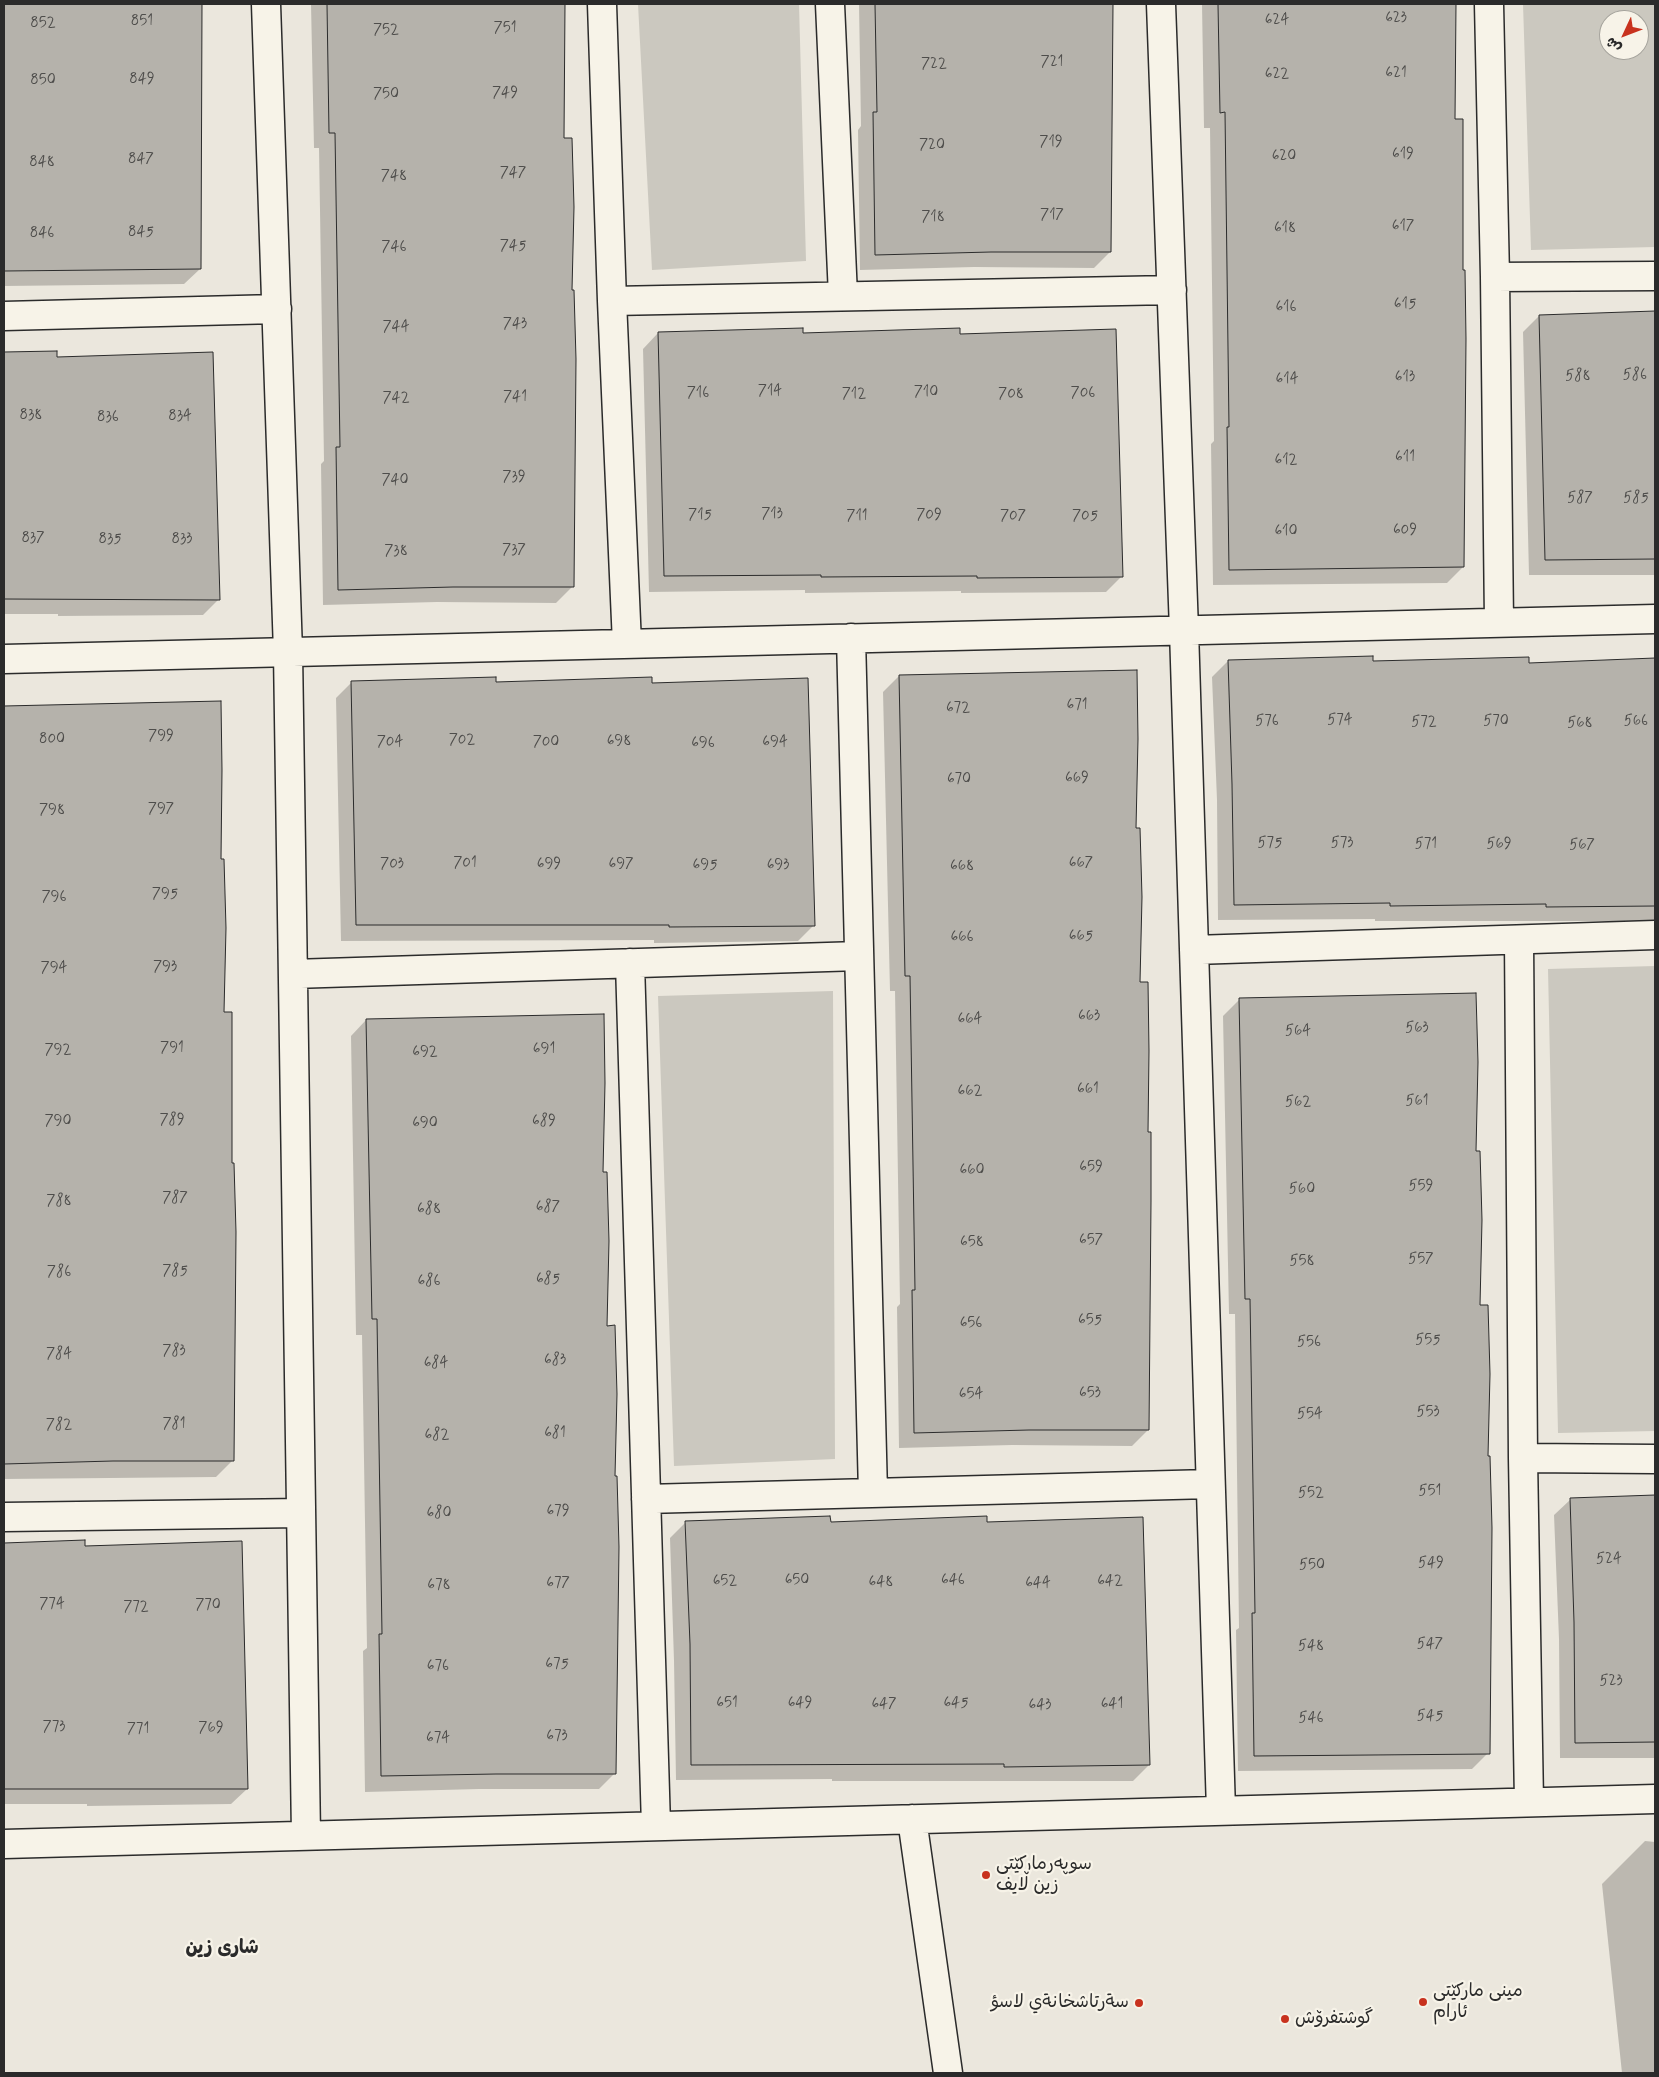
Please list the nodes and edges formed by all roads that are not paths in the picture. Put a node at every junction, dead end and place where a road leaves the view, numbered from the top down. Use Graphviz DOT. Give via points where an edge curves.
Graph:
graph roads {
  1 [pos="266,4"];
  2 [pos="602,4"];
  3 [pos="830,4"];
  4 [pos="1161,4"];
  5 [pos="1489,4"];
  6 [pos="1655,276"];
  7 [pos="1495,277"];
  8 [pos="1172,290"];
  9 [pos="843,296"];
  10 [pos="612,301"];
  11 [pos="277,309"];
  12 [pos="4,316"];
  13 [pos="1655,619"];
  14 [pos="1499,622"];
  15 [pos="1184,630"];
  16 [pos="851,638"];
  17 [pos="627,644"];
  18 [pos="288,652"];
  19 [pos="4,659"];
  20 [pos="1655,935"];
  21 [pos="1519,940"];
  22 [pos="1194,950"];
  23 [pos="859,956"];
  24 [pos="630,963"];
  25 [pos="293,974"];
  26 [pos="1523,1458"];
  27 [pos="1655,1459"];
  28 [pos="1210,1484"];
  29 [pos="873,1493"];
  30 [pos="646,1499"];
  31 [pos="301,1513"];
  32 [pos="4,1517"];
  33 [pos="1655,1799"];
  34 [pos="1529,1802"];
  35 [pos="1221,1810"];
  36 [pos="912,1818"];
  37 [pos="656,1826"];
  38 [pos="306,1835"];
  39 [pos="4,1844"];
  40 [pos="948,2073"];
  1 -- 11 [label="street"];
  2 -- 10 [label="street"];
  3 -- 9 [label="street"];
  4 -- 8 [label="street"];
  5 -- 7 [label="street"];
  6 -- 7 [label="street"];
  7 -- 14 [label="street"];
  8 -- 9 [label="street"];
  8 -- 15 [label="street"];
  9 -- 10 [label="street"];
  10 -- 17 [label="street"];
  11 -- 12 [label="street"];
  11 -- 18 [label="street"];
  13 -- 14 [label="street"];
  14 -- 15 [label="street"];
  15 -- 16 [label="street"];
  15 -- 22 [label="street"];
  16 -- 17 [label="street"];
  16 -- 23 [label="street"];
  17 -- 18 [label="street"];
  18 -- 19 [label="street"];
  18 -- 25 [label="street"];
  20 -- 21 [label="street"];
  21 -- 22 [label="street"];
  21 -- 26 [label="street"];
  22 -- 28 [label="street"];
  23 -- 24 [label="street"];
  23 -- 29 [label="street"];
  24 -- 25 [label="street"];
  24 -- 30 [label="street"];
  25 -- 31 [label="street"];
  26 -- 27 [label="street"];
  26 -- 34 [label="street"];
  28 -- 29 [label="street"];
  28 -- 35 [label="street"];
  29 -- 30 [label="street"];
  30 -- 37 [label="street"];
  31 -- 32 [label="street"];
  31 -- 38 [label="street"];
  33 -- 34 [label="street"];
  34 -- 35 [label="street"];
  35 -- 36 [label="street"];
  36 -- 37 [label="street"];
  36 -- 40 [label="street"];
  37 -- 38 [label="street"];
  38 -- 39 [label="street"];
}
